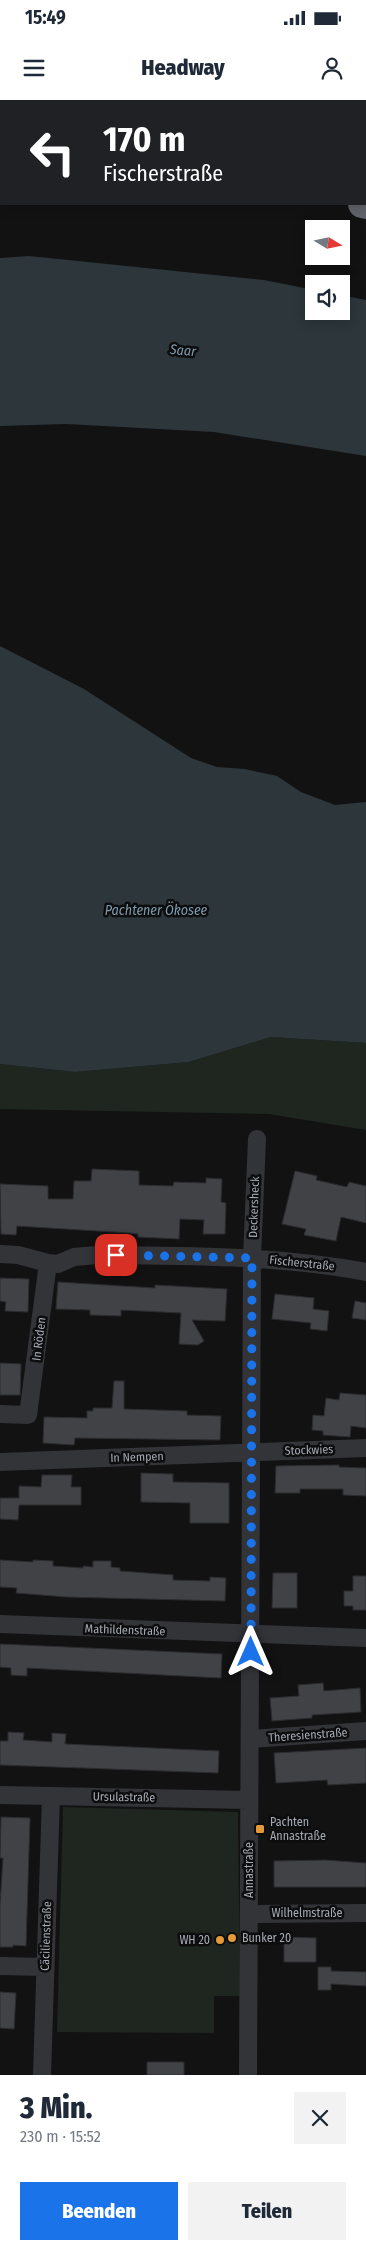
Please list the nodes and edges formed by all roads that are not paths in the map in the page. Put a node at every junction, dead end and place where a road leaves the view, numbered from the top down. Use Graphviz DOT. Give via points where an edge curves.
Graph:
graph roads {
  1 [pos="257,1139"];
  2 [pos="0,1254"];
  3 [pos="252,1258"];
  4 [pos="48,1264"];
  5 [pos="366,1272"];
  6 [pos="0,1414"];
  7 [pos="366,1448"];
  8 [pos="252,1452"];
  9 [pos="0,1462"];
  10 [pos="0,1624"];
  11 [pos="251,1635"];
  12 [pos="366,1638"];
  13 [pos="366,1731"];
  14 [pos="250,1740"];
  15 [pos="0,1795"];
  16 [pos="51,1796"];
  17 [pos="248,1800"];
  18 [pos="366,1913"];
  19 [pos="249,1914"];
  20 [pos="0,1966"];
  21 [pos="45,1967"];
  22 [pos="42,2075"];
  23 [pos="248,2075"];
  1 -- 3 [label="street, Deckersheck"];
  2 -- 4 [label="street" via="18,1255"];
  3 -- 4 [label="street, Fischerstraße" via="97,1254"];
  3 -- 5 [label="street, Fischerstraße"];
  3 -- 8 [label="street, Deckersheck"];
  4 -- 6 [label="street, In Röden" via="28,1414"];
  7 -- 8 [label="street, Stockwies"];
  8 -- 9 [label="street, In Nempen"];
  8 -- 11 [label="street, Deckersheck"];
  10 -- 11 [label="street, Mathildenstraße"];
  11 -- 12 [label="street, Mathildenstraße"];
  11 -- 14 [label="street, Annastraße"];
  13 -- 14 [label="street, Theresienstraße"];
  14 -- 17 [label="street, Annastraße"];
  15 -- 16 [label="street, Ursulastraße"];
  16 -- 17 [label="street, Ursulastraße"];
  16 -- 21 [label="street, Cäcilienstraße"];
  17 -- 19 [label="street, Annastraße"];
  18 -- 19 [label="street, Wilhelmstraße"];
  19 -- 23 [label="street, Annastraße"];
  20 -- 21 [label="street"];
  21 -- 22 [label="street, Cäcilienstraße"];
}
